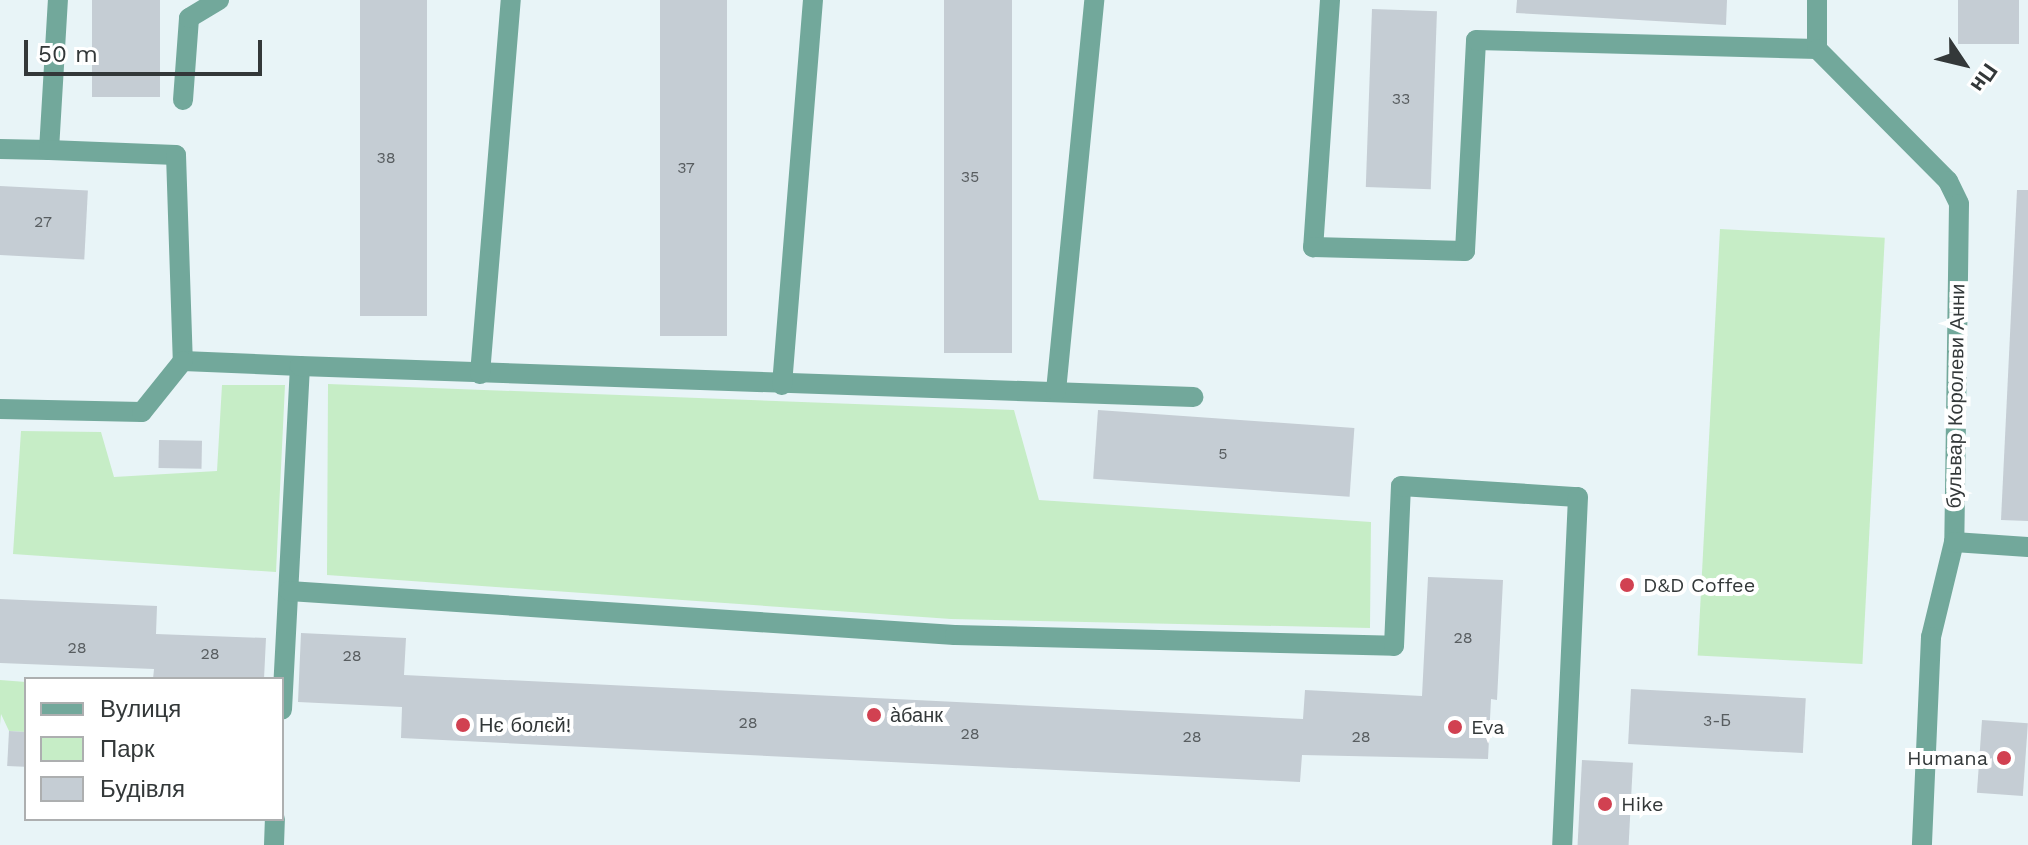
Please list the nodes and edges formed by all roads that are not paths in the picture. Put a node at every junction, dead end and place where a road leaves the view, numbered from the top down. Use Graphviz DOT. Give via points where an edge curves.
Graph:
graph roads {
  1 [pos="58,0"];
  2 [pos="219,0"];
  3 [pos="511,0"];
  4 [pos="813,0"];
  5 [pos="1094,0"];
  6 [pos="1330,0"];
  7 [pos="1817,0"];
  8 [pos="1817,49"];
  9 [pos="183,100"];
  10 [pos="0,149"];
  11 [pos="49,150"];
  12 [pos="183,361"];
  13 [pos="300,366"];
  14 [pos="480,374"];
  15 [pos="782,385"];
  16 [pos="1056,391"];
  17 [pos="1193,397"];
  18 [pos="0,409"];
  19 [pos="1954,542"];
  20 [pos="2028,547"];
  21 [pos="289,591"];
  22 [pos="284,677"];
  23 [pos="275,821"];
  24 [pos="274,845"];
  25 [pos="1562,845"];
  26 [pos="1922,845"];
  1 -- 11 [label="street"];
  2 -- 9 [label="street" via="189,18"];
  3 -- 14 [label="street"];
  4 -- 15 [label="street"];
  5 -- 16 [label="street"];
  6 -- 8 [label="street" via="1313,247 1465,251 1476,40"];
  7 -- 8 [label="street"];
  8 -- 19 [label="street, бульвар Королеви Анни" via="1948,181 1959,204"];
  10 -- 11 [label="street"];
  11 -- 12 [label="street" via="176,155"];
  12 -- 13 [label="street"];
  12 -- 18 [label="street" via="142,412"];
  13 -- 14 [label="street"];
  13 -- 21 [label="street"];
  14 -- 15 [label="street"];
  15 -- 16 [label="street"];
  16 -- 17 [label="street"];
  19 -- 20 [label="street"];
  19 -- 26 [label="street, бульвар Королеви Анни" via="1931,637"];
  21 -- 22 [label="street"];
  21 -- 25 [label="street" via="955,635 1394,646 1401,486 1578,497"];
  23 -- 24 [label="street"];
}
